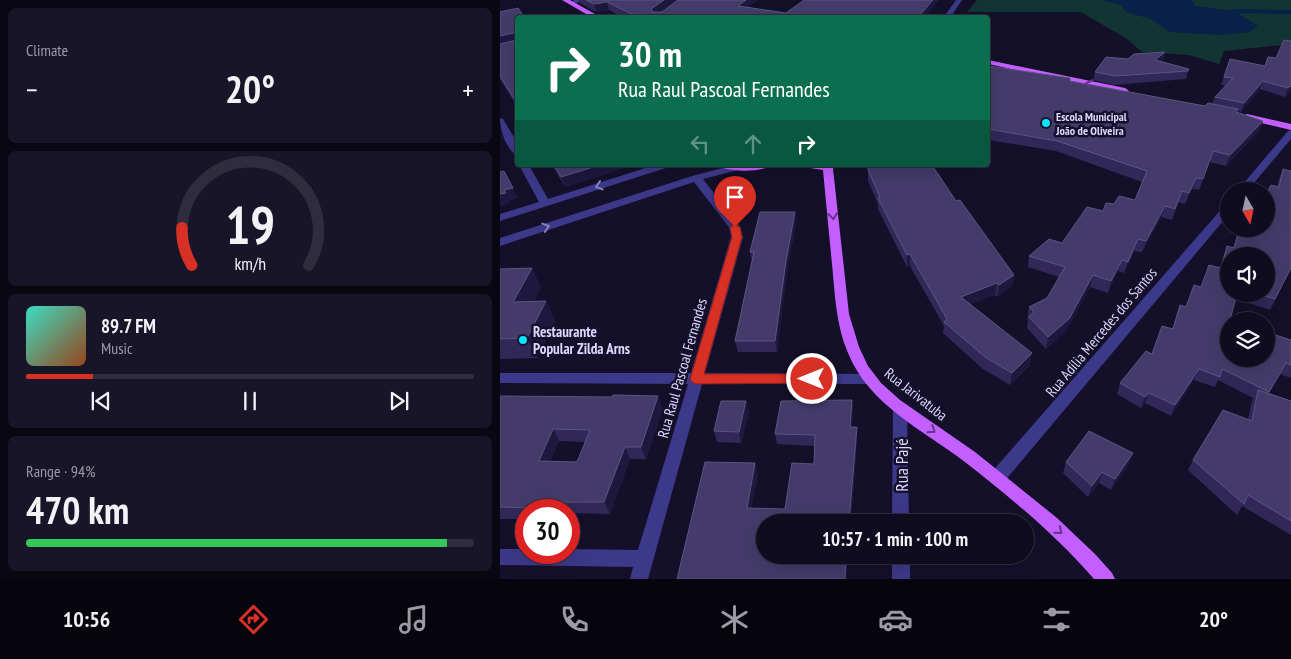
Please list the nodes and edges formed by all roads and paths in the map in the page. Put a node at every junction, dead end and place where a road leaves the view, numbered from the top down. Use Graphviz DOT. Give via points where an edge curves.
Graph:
graph roads {
  1 [pos="565,0"];
  2 [pos="959,0"];
  3 [pos="575,2"];
  4 [pos="594,15"];
  5 [pos="948,15"];
  6 [pos="990,62"];
  7 [pos="1130,92"];
  8 [pos="1234,115"];
  9 [pos="500,121"];
  10 [pos="1291,127"];
  11 [pos="1291,133"];
  12 [pos="515,148"];
  13 [pos="525,167"];
  14 [pos="658,167"];
  15 [pos="730,167"];
  16 [pos="745,167"];
  17 [pos="830,167"];
  18 [pos="734,168"];
  19 [pos="696,178"];
  20 [pos="1250,182"];
  21 [pos="545,203"];
  22 [pos="1220,217"];
  23 [pos="500,218"];
  24 [pos="500,242"];
  25 [pos="500,378"];
  26 [pos="696,379"];
  27 [pos="869,379"];
  28 [pos="900,408"];
  29 [pos="997,478"];
  30 [pos="901,514"];
  31 [pos="500,557"];
  32 [pos="644,559"];
  33 [pos="901,564"];
  34 [pos="639,579"];
  35 [pos="901,579"];
  36 [pos="1106,579"];
  1 -- 3 [label="main road"];
  2 -- 5 [label="street"];
  3 -- 4 [label="main road"];
  7 -- 6 [label="main road, one-way"];
  8 -- 10 [label="main road"];
  9 -- 12 [label="street"];
  11 -- 20 [label="street"];
  13 -- 21 [label="street"];
  14 -- 21 [label="street, one-way"];
  15 -- 18 [label="main road"];
  16 -- 18 [label="main road"];
  17 -- 27 [label="main road, Rua Jarivatuba, one-way" via="847,336"];
  18 -- 19 [label="street"];
  24 -- 19 [label="street, one-way"];
  19 -- 26 [label="street, Rua Raul Pascoal Fernandes" via="735,227 737,237"];
  21 -- 23 [label="street"];
  22 -- 29 [label="street, Rua Adília Mercedes dos Santos"];
  25 -- 26 [label="street"];
  26 -- 27 [label="street"];
  26 -- 32 [label="street, Rua Raul Pascoal Fernandes"];
  27 -- 28 [label="main road, Rua Jarivatuba"];
  28 -- 29 [label="main road, Rua Jarivatuba, one-way"];
  28 -- 30 [label="street, Rua Pajé"];
  29 -- 36 [label="main road, Rua Jarivatuba, one-way" via="1080,549"];
  31 -- 32 [label="street"];
  32 -- 34 [label="street, Rua Raul Pascoal Fernandes"];
  33 -- 35 [label="street"];
}
